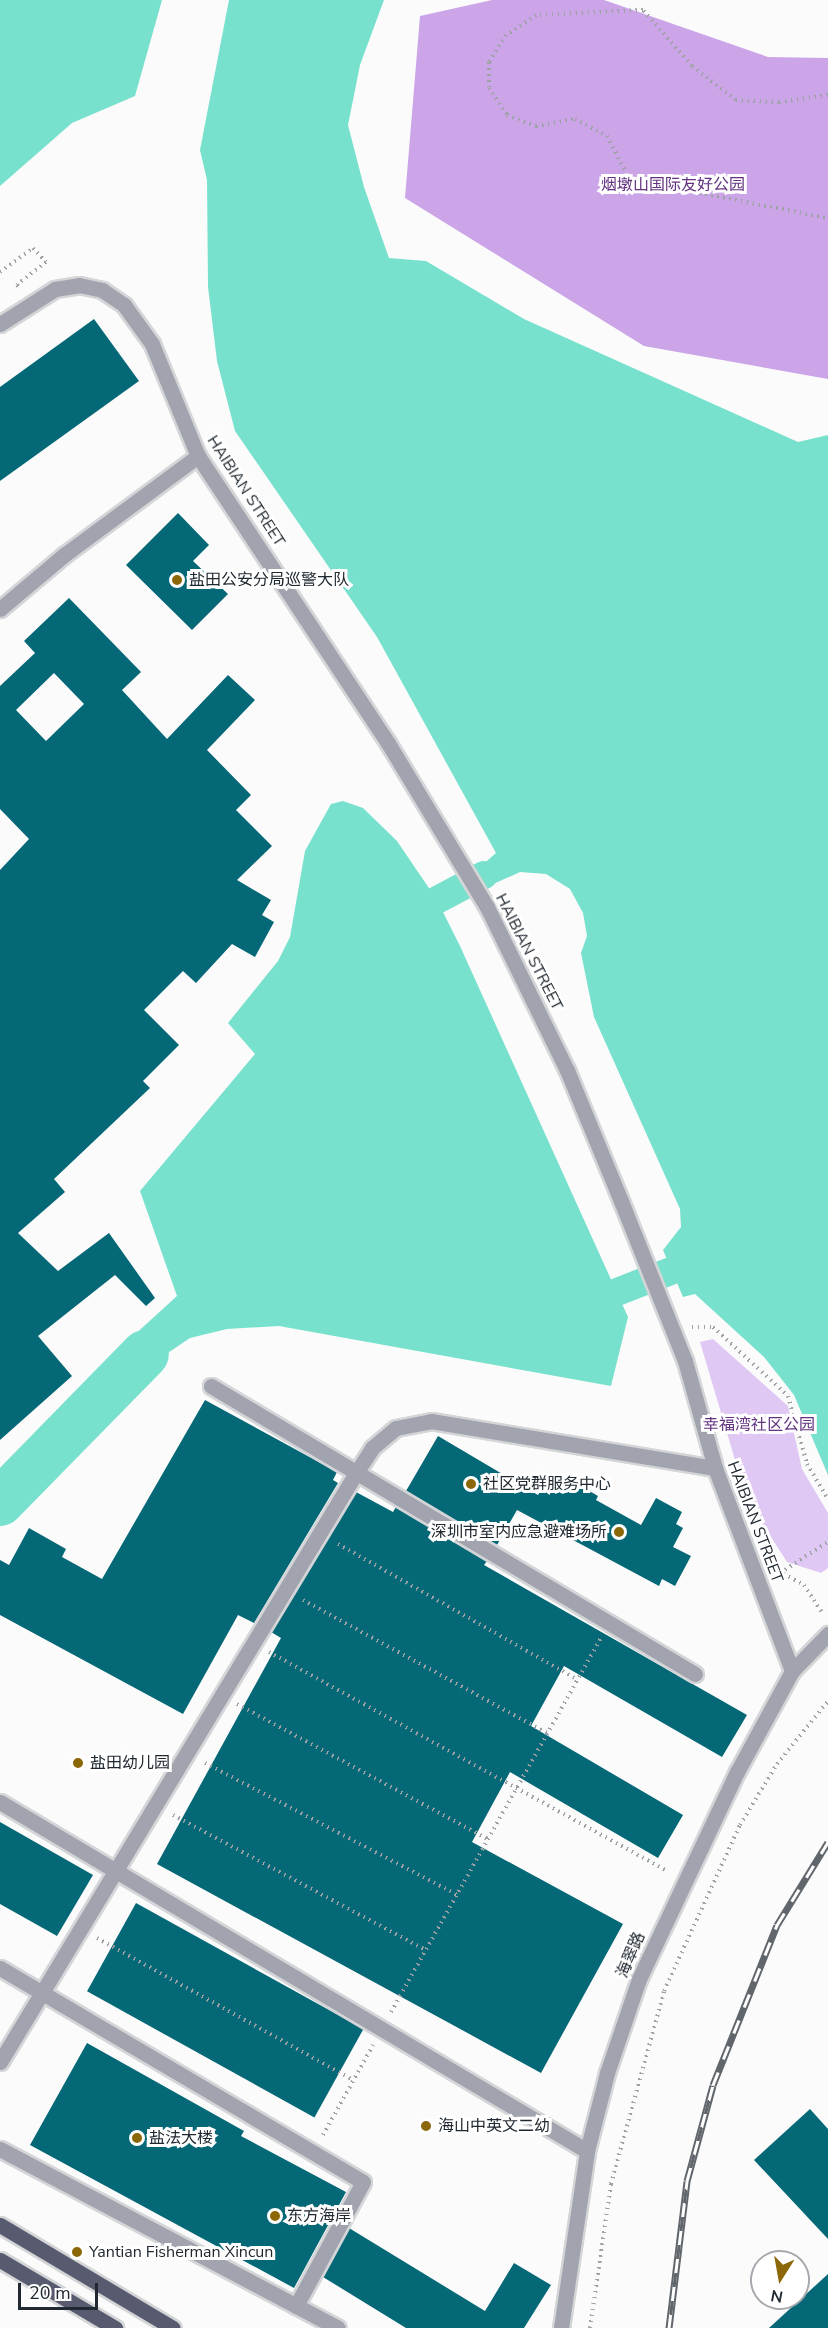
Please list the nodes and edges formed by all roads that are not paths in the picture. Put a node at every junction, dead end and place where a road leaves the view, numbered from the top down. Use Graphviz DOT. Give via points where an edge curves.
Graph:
graph roads {
  1 [pos="0,324"];
  2 [pos="198,456"];
  3 [pos="0,609"];
  4 [pos="211,1386"];
  5 [pos="715,1468"];
  6 [pos="356,1473"];
  7 [pos="828,1634"];
  8 [pos="792,1671"];
  9 [pos="695,1674"];
  10 [pos="0,1802"];
  11 [pos="113,1870"];
  12 [pos="0,1968"];
  13 [pos="42,1992"];
  14 [pos="0,2062"];
  15 [pos="0,2149"];
  16 [pos="587,2151"];
  17 [pos="0,2225"];
  18 [pos="0,2260"];
  19 [pos="296,2306"];
  20 [pos="115,2328"];
  21 [pos="173,2328"];
  22 [pos="338,2328"];
  23 [pos="561,2328"];
  1 -- 2 [label="street, HAIBIAN STREET" via="55,289 79,285 102,290 124,305 152,344"];
  2 -- 3 [label="street" via="64,555"];
  2 -- 5 [label="street, HAIBIAN STREET" via="388,743 487,907 567,1070 685,1362"];
  4 -- 6 [label="street"];
  5 -- 6 [label="street" via="432,1421 396,1428 372,1448"];
  5 -- 8 [label="street, HAIBIAN STREET"];
  6 -- 9 [label="street"];
  6 -- 11 [label="street"];
  7 -- 8 [label="street, 海翠路"];
  8 -- 16 [label="street, 海翠路" via="684,1880 639,1979 607,2073"];
  10 -- 11 [label="street"];
  11 -- 13 [label="street"];
  11 -- 16 [label="street"];
  12 -- 13 [label="street"];
  13 -- 14 [label="street"];
  13 -- 19 [label="street" via="363,2182"];
  15 -- 19 [label="street"];
  16 -- 23 [label="street, 海翠路"];
  17 -- 21 [label="main road"];
  18 -- 20 [label="main road"];
  19 -- 22 [label="street"];
}
